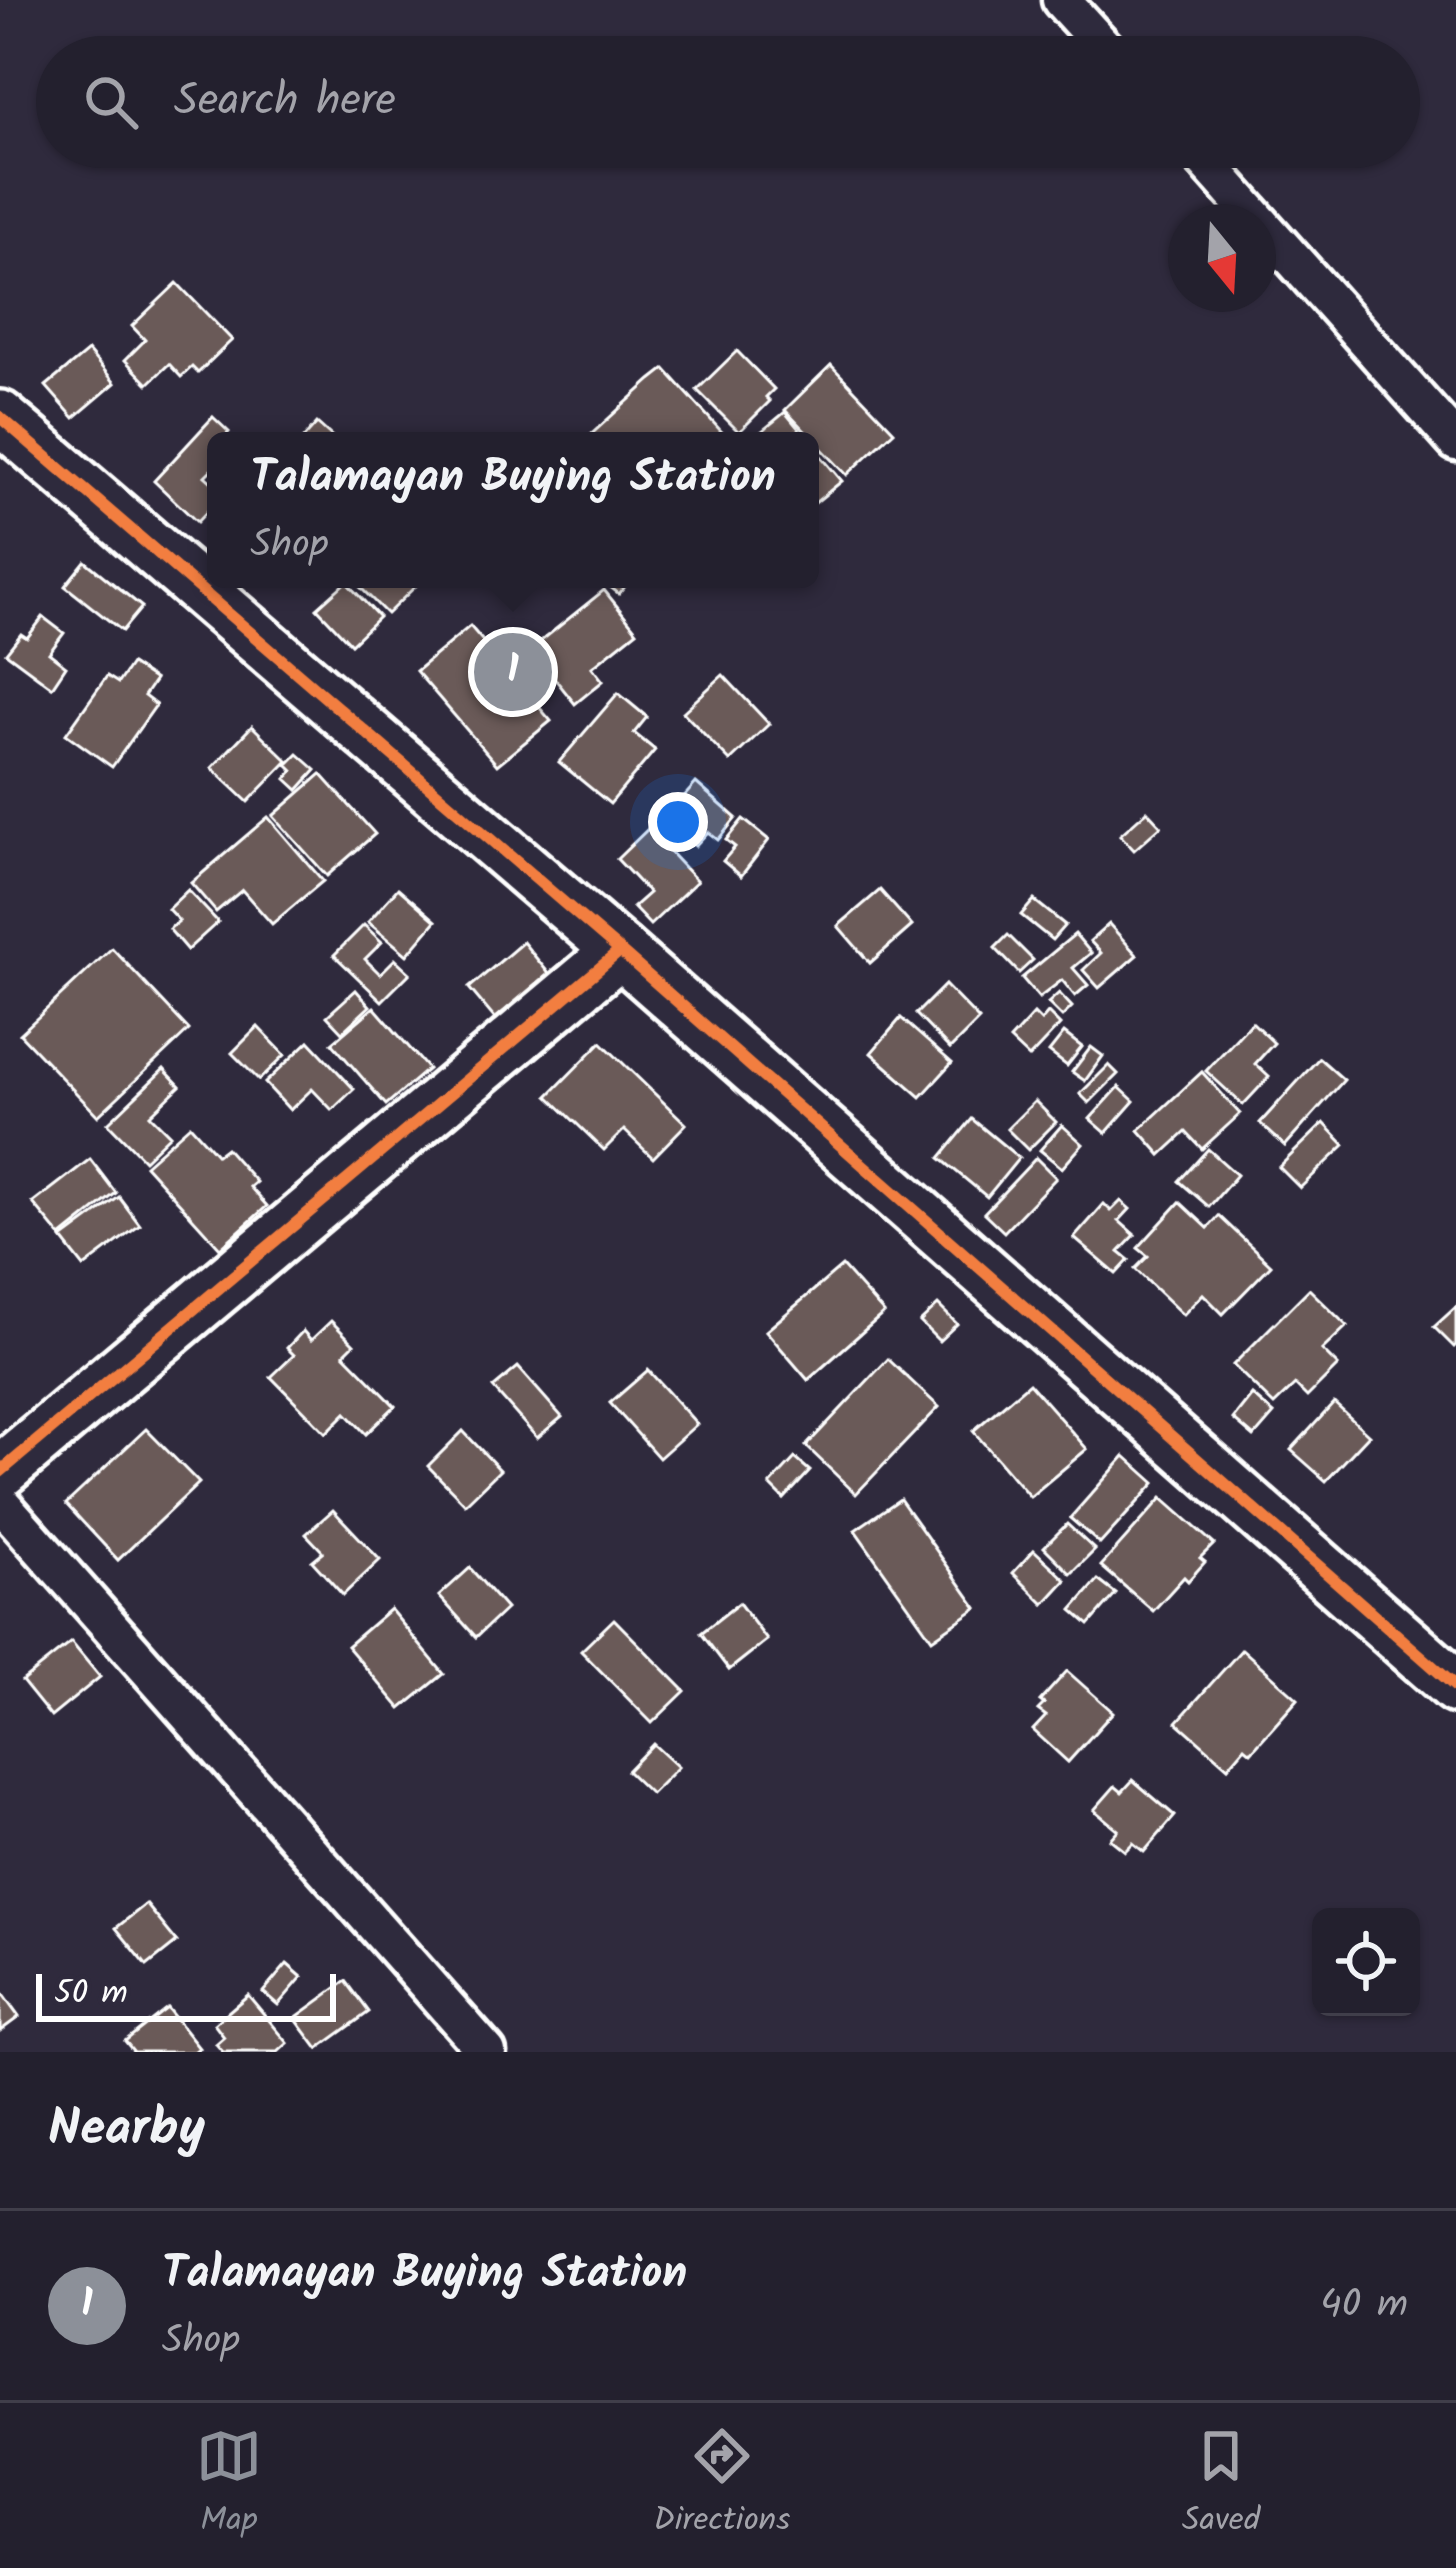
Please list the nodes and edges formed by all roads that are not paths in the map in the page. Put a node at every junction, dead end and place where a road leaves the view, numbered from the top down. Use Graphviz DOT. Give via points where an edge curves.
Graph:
graph roads {
  1 [pos="1061,0"];
  2 [pos="1094,36"];
  3 [pos="1212,168"];
  4 [pos="0,417"];
  5 [pos="1456,442"];
  6 [pos="620,951"];
  7 [pos="0,1472"];
  8 [pos="0,1502"];
  9 [pos="1456,1687"];
  10 [pos="487,2052"];
  1 -- 2 [label="street"];
  3 -- 5 [label="street"];
  4 -- 6 [label="street"];
  6 -- 7 [label="street"];
  6 -- 9 [label="street"];
  8 -- 10 [label="street"];
}
